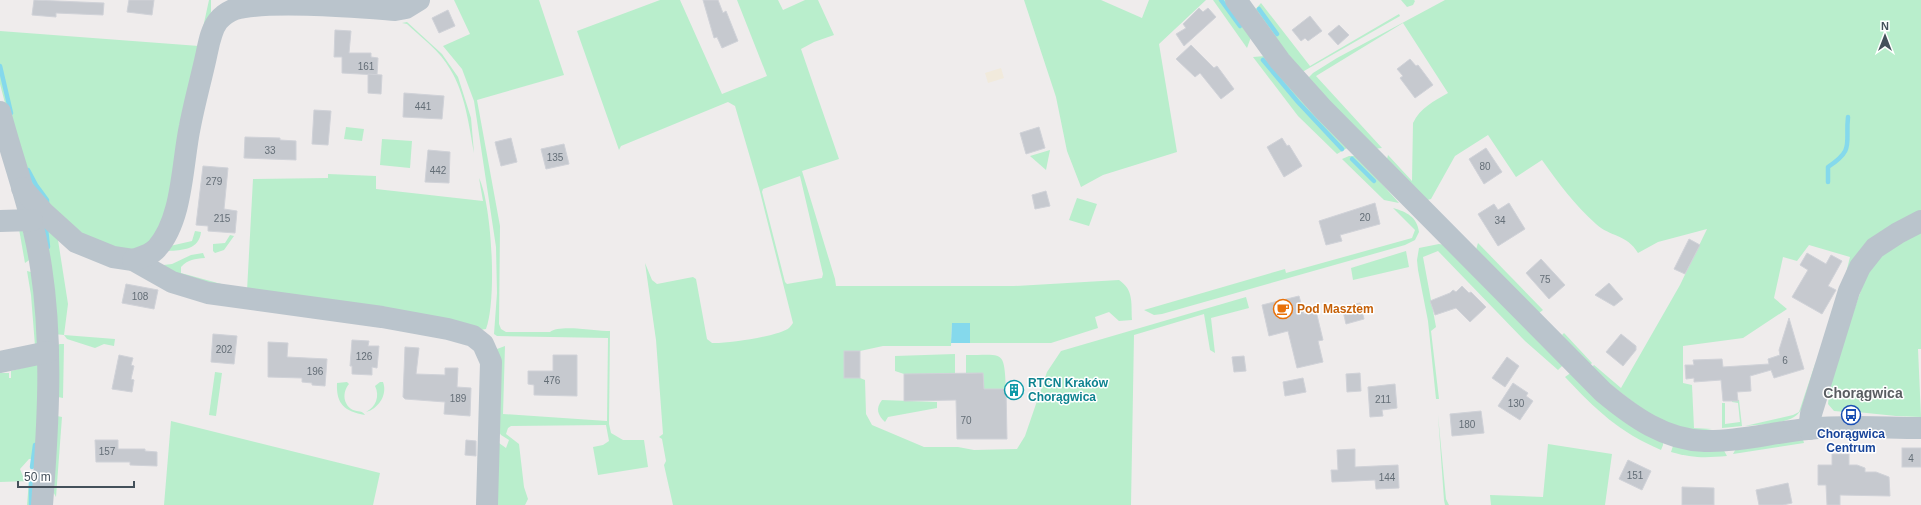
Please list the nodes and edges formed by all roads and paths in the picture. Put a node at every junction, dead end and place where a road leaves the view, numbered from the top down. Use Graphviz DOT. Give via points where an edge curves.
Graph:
graph roads {
  1 [pos="420,0"];
  2 [pos="1236,0"];
  3 [pos="0,112"];
  4 [pos="22,188"];
  5 [pos="32,220"];
  6 [pos="0,221"];
  7 [pos="1921,221"];
  8 [pos="133,260"];
  9 [pos="48,352"];
  10 [pos="0,362"];
  11 [pos="1921,428"];
  12 [pos="1809,429"];
  13 [pos="42,505"];
  14 [pos="487,505"];
  1 -- 8 [label="street" via="406,8 395,10 264,2 235,9 218,22 210,40 202,72 178,201 170,226 156,249 146,256"];
  2 -- 12 [label="street" via="1280,61 1322,109 1603,392 1627,412 1669,434 1706,441"];
  3 -- 4 [label="street"];
  4 -- 5 [label="street"];
  4 -- 8 [label="street" via="44,213 76,242 113,257"];
  5 -- 6 [label="street"];
  5 -- 9 [label="street" via="46,304"];
  7 -- 12 [label="street" via="1876,248 1860,267 1849,291 1811,414"];
  8 -- 14 [label="street" via="172,282 208,293 382,317 473,336 482,344 491,362"];
  9 -- 10 [label="street"];
  9 -- 13 [label="street" via="48,407"];
  11 -- 12 [label="street"];
}
